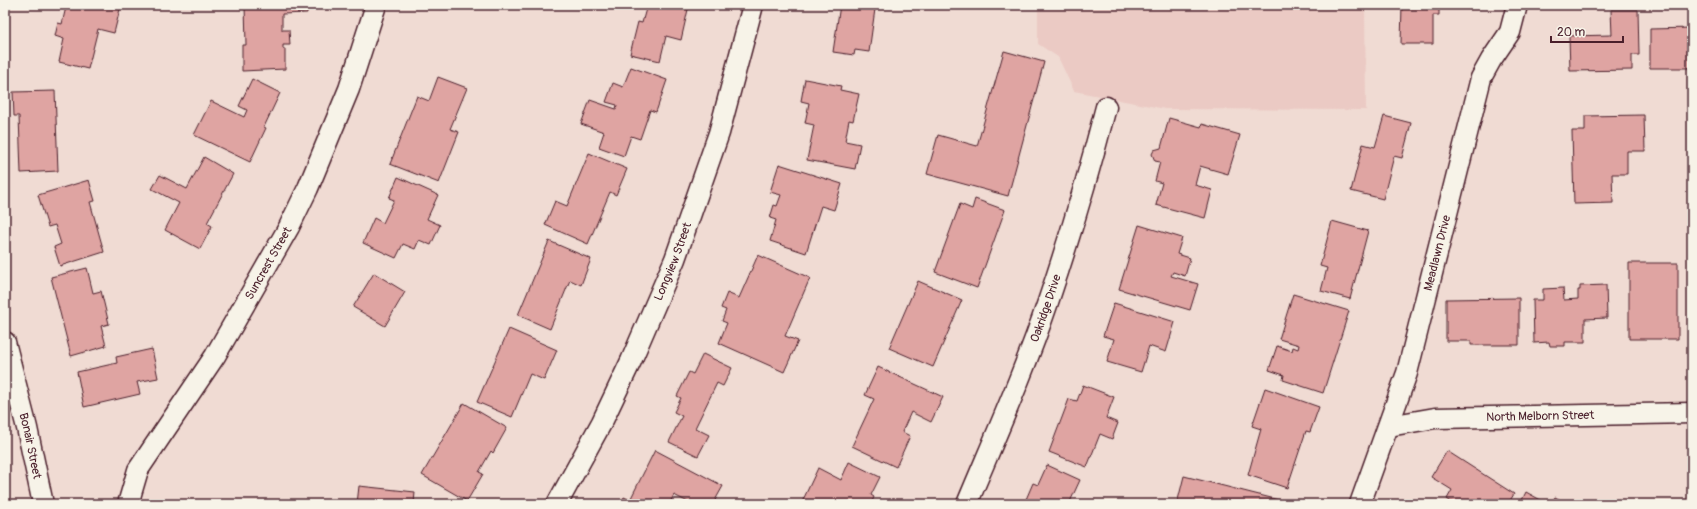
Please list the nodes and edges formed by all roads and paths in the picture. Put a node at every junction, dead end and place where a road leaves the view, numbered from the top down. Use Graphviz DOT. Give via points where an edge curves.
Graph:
graph roads {
  1 [pos="376,5"];
  2 [pos="753,5"];
  3 [pos="1517,5"];
  4 [pos="1106,107"];
  5 [pos="5,342"];
  6 [pos="1692,413"];
  7 [pos="1389,426"];
  8 [pos="43,504"];
  9 [pos="128,504"];
  10 [pos="557,504"];
  11 [pos="967,504"];
  12 [pos="1360,504"];
  1 -- 9 [label="street, Suncrest Street" via="349,89 289,227 215,356 138,470"];
  2 -- 10 [label="street, Longview Street" via="719,133 675,260 632,361"];
  3 -- 7 [label="street, Meadlawn Drive" via="1510,32 1481,78 1406,373"];
  4 -- 11 [label="street, Oakridge Drive" via="1082,198 1048,303"];
  5 -- 8 [label="street, Bonair Street"];
  6 -- 7 [label="street, North Melborn Street" via="1436,418"];
  7 -- 12 [label="street, Meadlawn Drive"];
}
